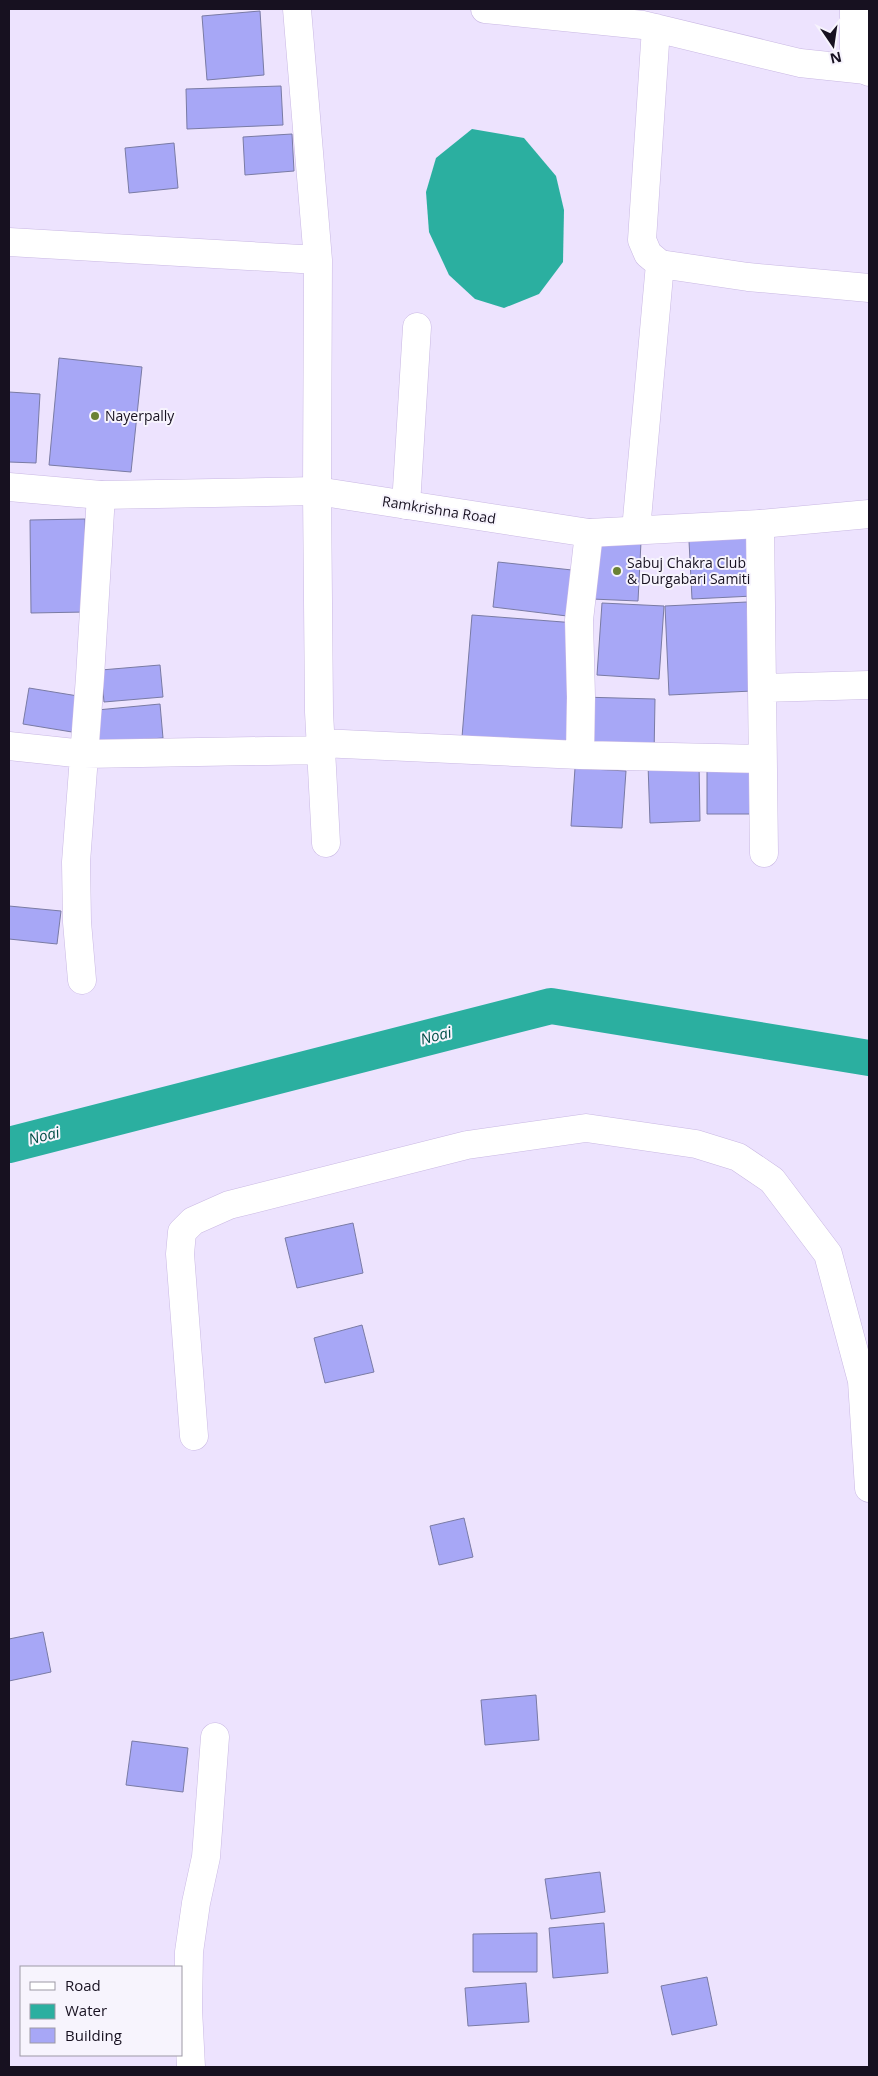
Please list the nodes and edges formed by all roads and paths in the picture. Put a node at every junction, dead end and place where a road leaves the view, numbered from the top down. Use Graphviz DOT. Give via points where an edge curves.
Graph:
graph roads {
  1 [pos="297,9"];
  2 [pos="484,9"];
  3 [pos="854,9"];
  4 [pos="656,28"];
  5 [pos="868,71"];
  6 [pos="9,242"];
  7 [pos="318,260"];
  8 [pos="660,264"];
  9 [pos="869,288"];
  10 [pos="417,327"];
  11 [pos="9,487"];
  12 [pos="317,491"];
  13 [pos="101,495"];
  14 [pos="406,505"];
  15 [pos="869,514"];
  16 [pos="760,524"];
  17 [pos="636,530"];
  18 [pos="589,533"];
  19 [pos="869,685"];
  20 [pos="762,688"];
  21 [pos="9,746"];
  22 [pos="321,747"];
  23 [pos="84,754"];
  24 [pos="580,755"];
  25 [pos="762,759"];
  26 [pos="326,843"];
  27 [pos="764,853"];
  28 [pos="82,980"];
  29 [pos="194,1436"];
  30 [pos="869,1488"];
  31 [pos="215,1737"];
  32 [pos="191,2067"];
  1 -- 7 [label="street"];
  2 -- 4 [label="street"];
  3 -- 5 [label="street" via="854,63"];
  4 -- 5 [label="street" via="800,62"];
  4 -- 8 [label="street" via="642,240 648,254"];
  6 -- 7 [label="street"];
  7 -- 12 [label="street"];
  8 -- 9 [label="street" via="748,277"];
  8 -- 17 [label="street"];
  10 -- 14 [label="street"];
  11 -- 13 [label="street, Ramkrishna Road"];
  12 -- 13 [label="street, Ramkrishna Road"];
  12 -- 14 [label="street, Ramkrishna Road"];
  12 -- 22 [label="street"];
  13 -- 23 [label="street"];
  14 -- 18 [label="street, Ramkrishna Road"];
  15 -- 16 [label="street, Ramkrishna Road"];
  16 -- 17 [label="street, Ramkrishna Road"];
  16 -- 20 [label="street"];
  17 -- 18 [label="street, Ramkrishna Road"];
  18 -- 24 [label="street" via="579,620"];
  19 -- 20 [label="street"];
  20 -- 25 [label="street"];
  21 -- 23 [label="street"];
  22 -- 23 [label="street"];
  22 -- 24 [label="street"];
  22 -- 26 [label="street"];
  23 -- 28 [label="street" via="76,862"];
  24 -- 25 [label="street"];
  25 -- 27 [label="street"];
  29 -- 30 [label="street" via="180,1254 182,1232 193,1221 229,1205 467,1145 586,1128 696,1144 738,1158 772,1180 828,1254 862,1381"];
  31 -- 32 [label="street" via="206,1857 189,1952"];
}
